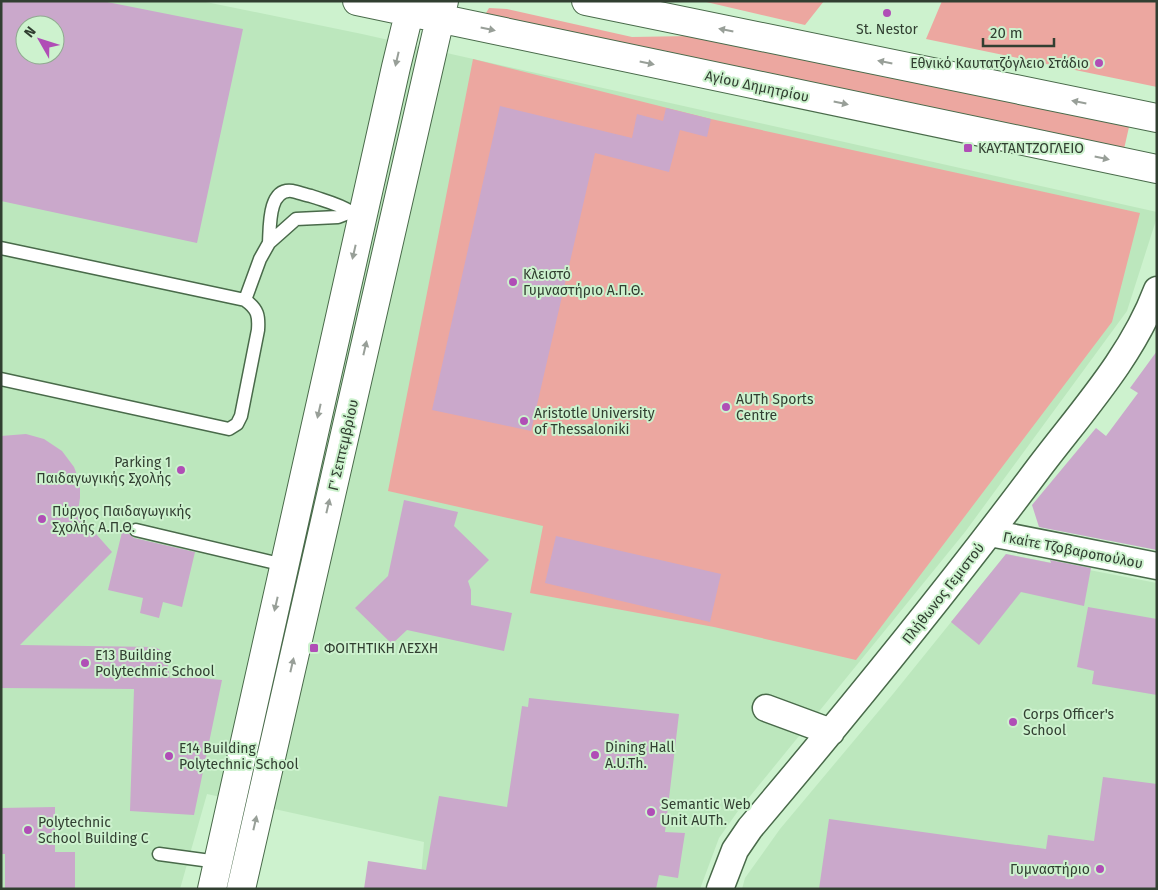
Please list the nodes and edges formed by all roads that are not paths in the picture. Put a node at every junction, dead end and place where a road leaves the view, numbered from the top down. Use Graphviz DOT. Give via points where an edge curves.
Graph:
graph roads {
  1 [pos="358,1"];
  2 [pos="586,1"];
  3 [pos="410,7"];
  4 [pos="443,10"];
  5 [pos="1152,120"];
  6 [pos="1157,169"];
  7 [pos="357,213"];
  8 [pos="269,242"];
  9 [pos="1,248"];
  10 [pos="1157,290"];
  11 [pos="245,300"];
  12 [pos="1,379"];
  13 [pos="136,530"];
  14 [pos="990,533"];
  15 [pos="284,566"];
  16 [pos="1157,566"];
  17 [pos="766,708"];
  18 [pos="831,732"];
  19 [pos="159,854"];
  20 [pos="218,862"];
  21 [pos="212,889"];
  22 [pos="241,889"];
  23 [pos="720,889"];
  1 -- 3 [label="main road, Αγίου Δημητρίου"];
  5 -- 2 [label="main road, one-way"];
  3 -- 4 [label="main road, Αγίου Δημητρίου"];
  3 -- 7 [label="main road, one-way"];
  4 -- 6 [label="main road, Αγίου Δημητρίου, one-way"];
  22 -- 4 [label="main road, Γ' Σεπτεμβρίου, one-way"];
  7 -- 8 [label="lane" via="296,219"];
  7 -- 8 [label="lane" via="341,205 290,191 281,193 270,216"];
  7 -- 15 [label="main road, one-way"];
  8 -- 11 [label="lane"];
  9 -- 11 [label="lane"];
  10 -- 14 [label="street, Πλήθωνος Γεμιστού" via="1132,342"];
  11 -- 12 [label="lane" via="254,306 259,316 258,330 240,416 237,424 229,428"];
  13 -- 15 [label="lane"];
  14 -- 16 [label="street, Γκαίτε Τζοβαροπούλου"];
  14 -- 18 [label="street, Πλήθωνος Γεμιστού"];
  15 -- 20 [label="main road, one-way"];
  17 -- 18 [label="street"];
  18 -- 23 [label="street, Πλήθωνος Γεμιστού" via="738,844"];
  19 -- 20 [label="lane"];
  20 -- 21 [label="main road"];
}
